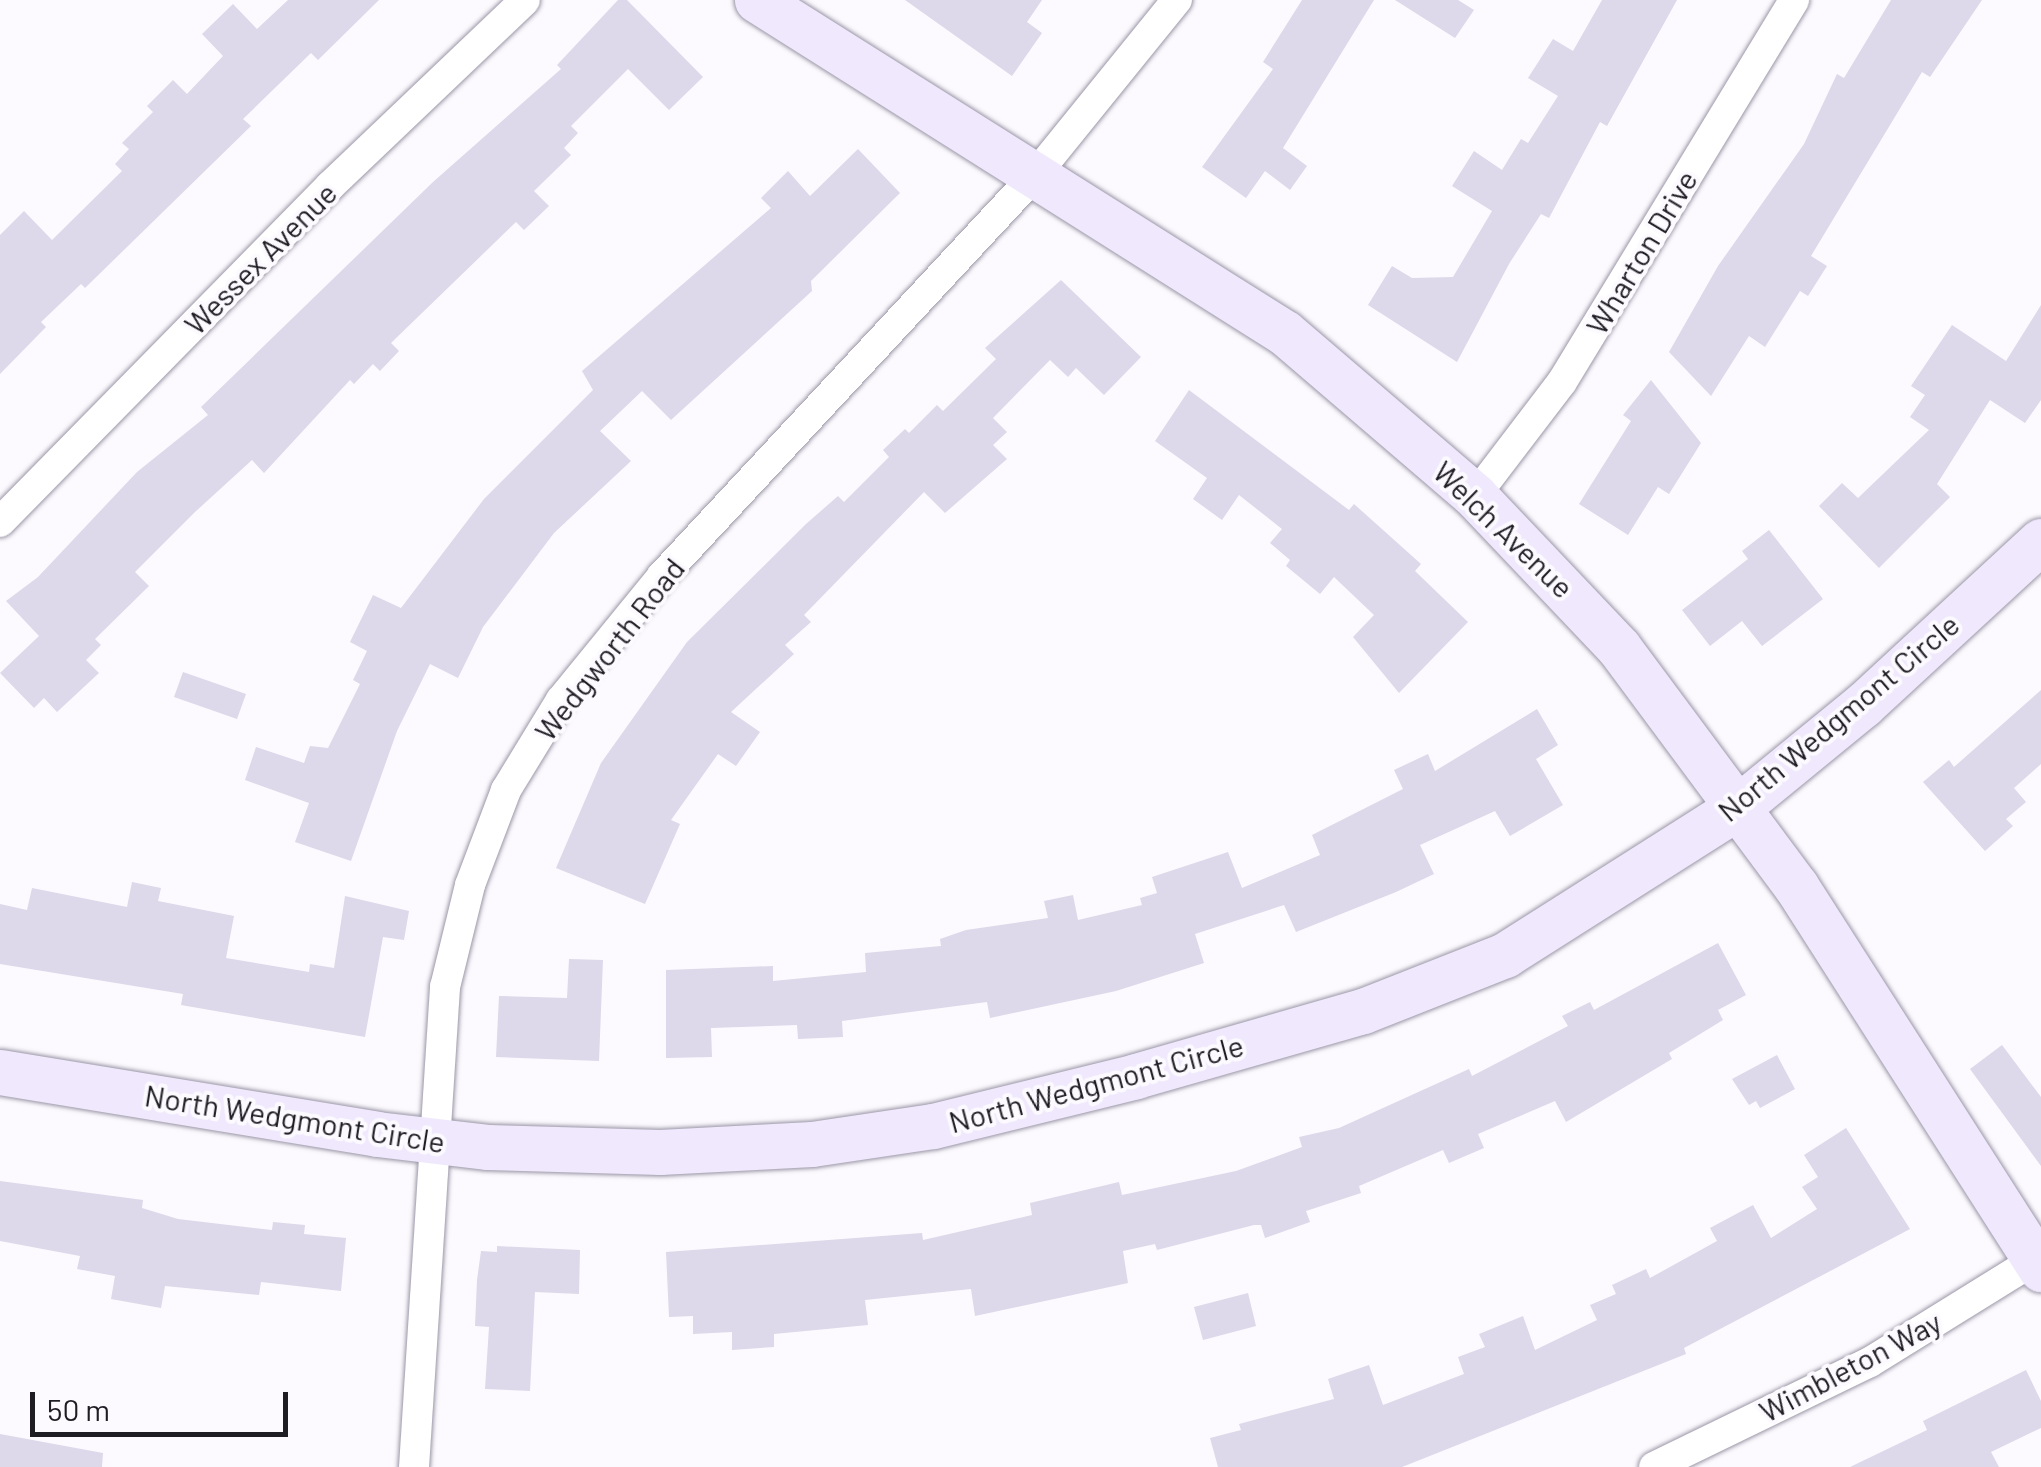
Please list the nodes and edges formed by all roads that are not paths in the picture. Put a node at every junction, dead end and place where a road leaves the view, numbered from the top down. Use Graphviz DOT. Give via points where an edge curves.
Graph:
graph roads {
  1 [pos="525,0"];
  2 [pos="757,0"];
  3 [pos="1177,0"];
  4 [pos="1794,0"];
  5 [pos="1036,174"];
  6 [pos="1476,496"];
  7 [pos="0,522"];
  8 [pos="2041,541"];
  9 [pos="1737,808"];
  10 [pos="0,1072"];
  11 [pos="431,1140"];
  12 [pos="2039,1262"];
  13 [pos="414,1467"];
  14 [pos="1654,1467"];
  1 -- 7 [label="street, Wessex Avenue" via="330,186"];
  2 -- 5 [label="street, Welch Avenue"];
  3 -- 5 [label="street, Wedgworth Road"];
  4 -- 6 [label="street, Wharton Drive" via="1562,382"];
  5 -- 6 [label="street, Welch Avenue" via="1286,334"];
  5 -- 11 [label="street, Wedgworth Road" via="662,576 561,700 506,790 470,885 445,987"];
  6 -- 9 [label="street, Welch Avenue" via="1620,648"];
  8 -- 9 [label="street, North Wedgmont Circle" via="1863,705"];
  9 -- 11 [label="street, North Wedgmont Circle" via="1504,955 1362,1011 1136,1076 933,1126 812,1144 660,1152"];
  9 -- 12 [label="street, Welch Avenue" via="1796,886"];
  10 -- 11 [label="street, North Wedgmont Circle"];
  11 -- 13 [label="street, Wedgworth Road"];
  12 -- 14 [label="street, Wimbleton Way" via="1870,1362"];
}
